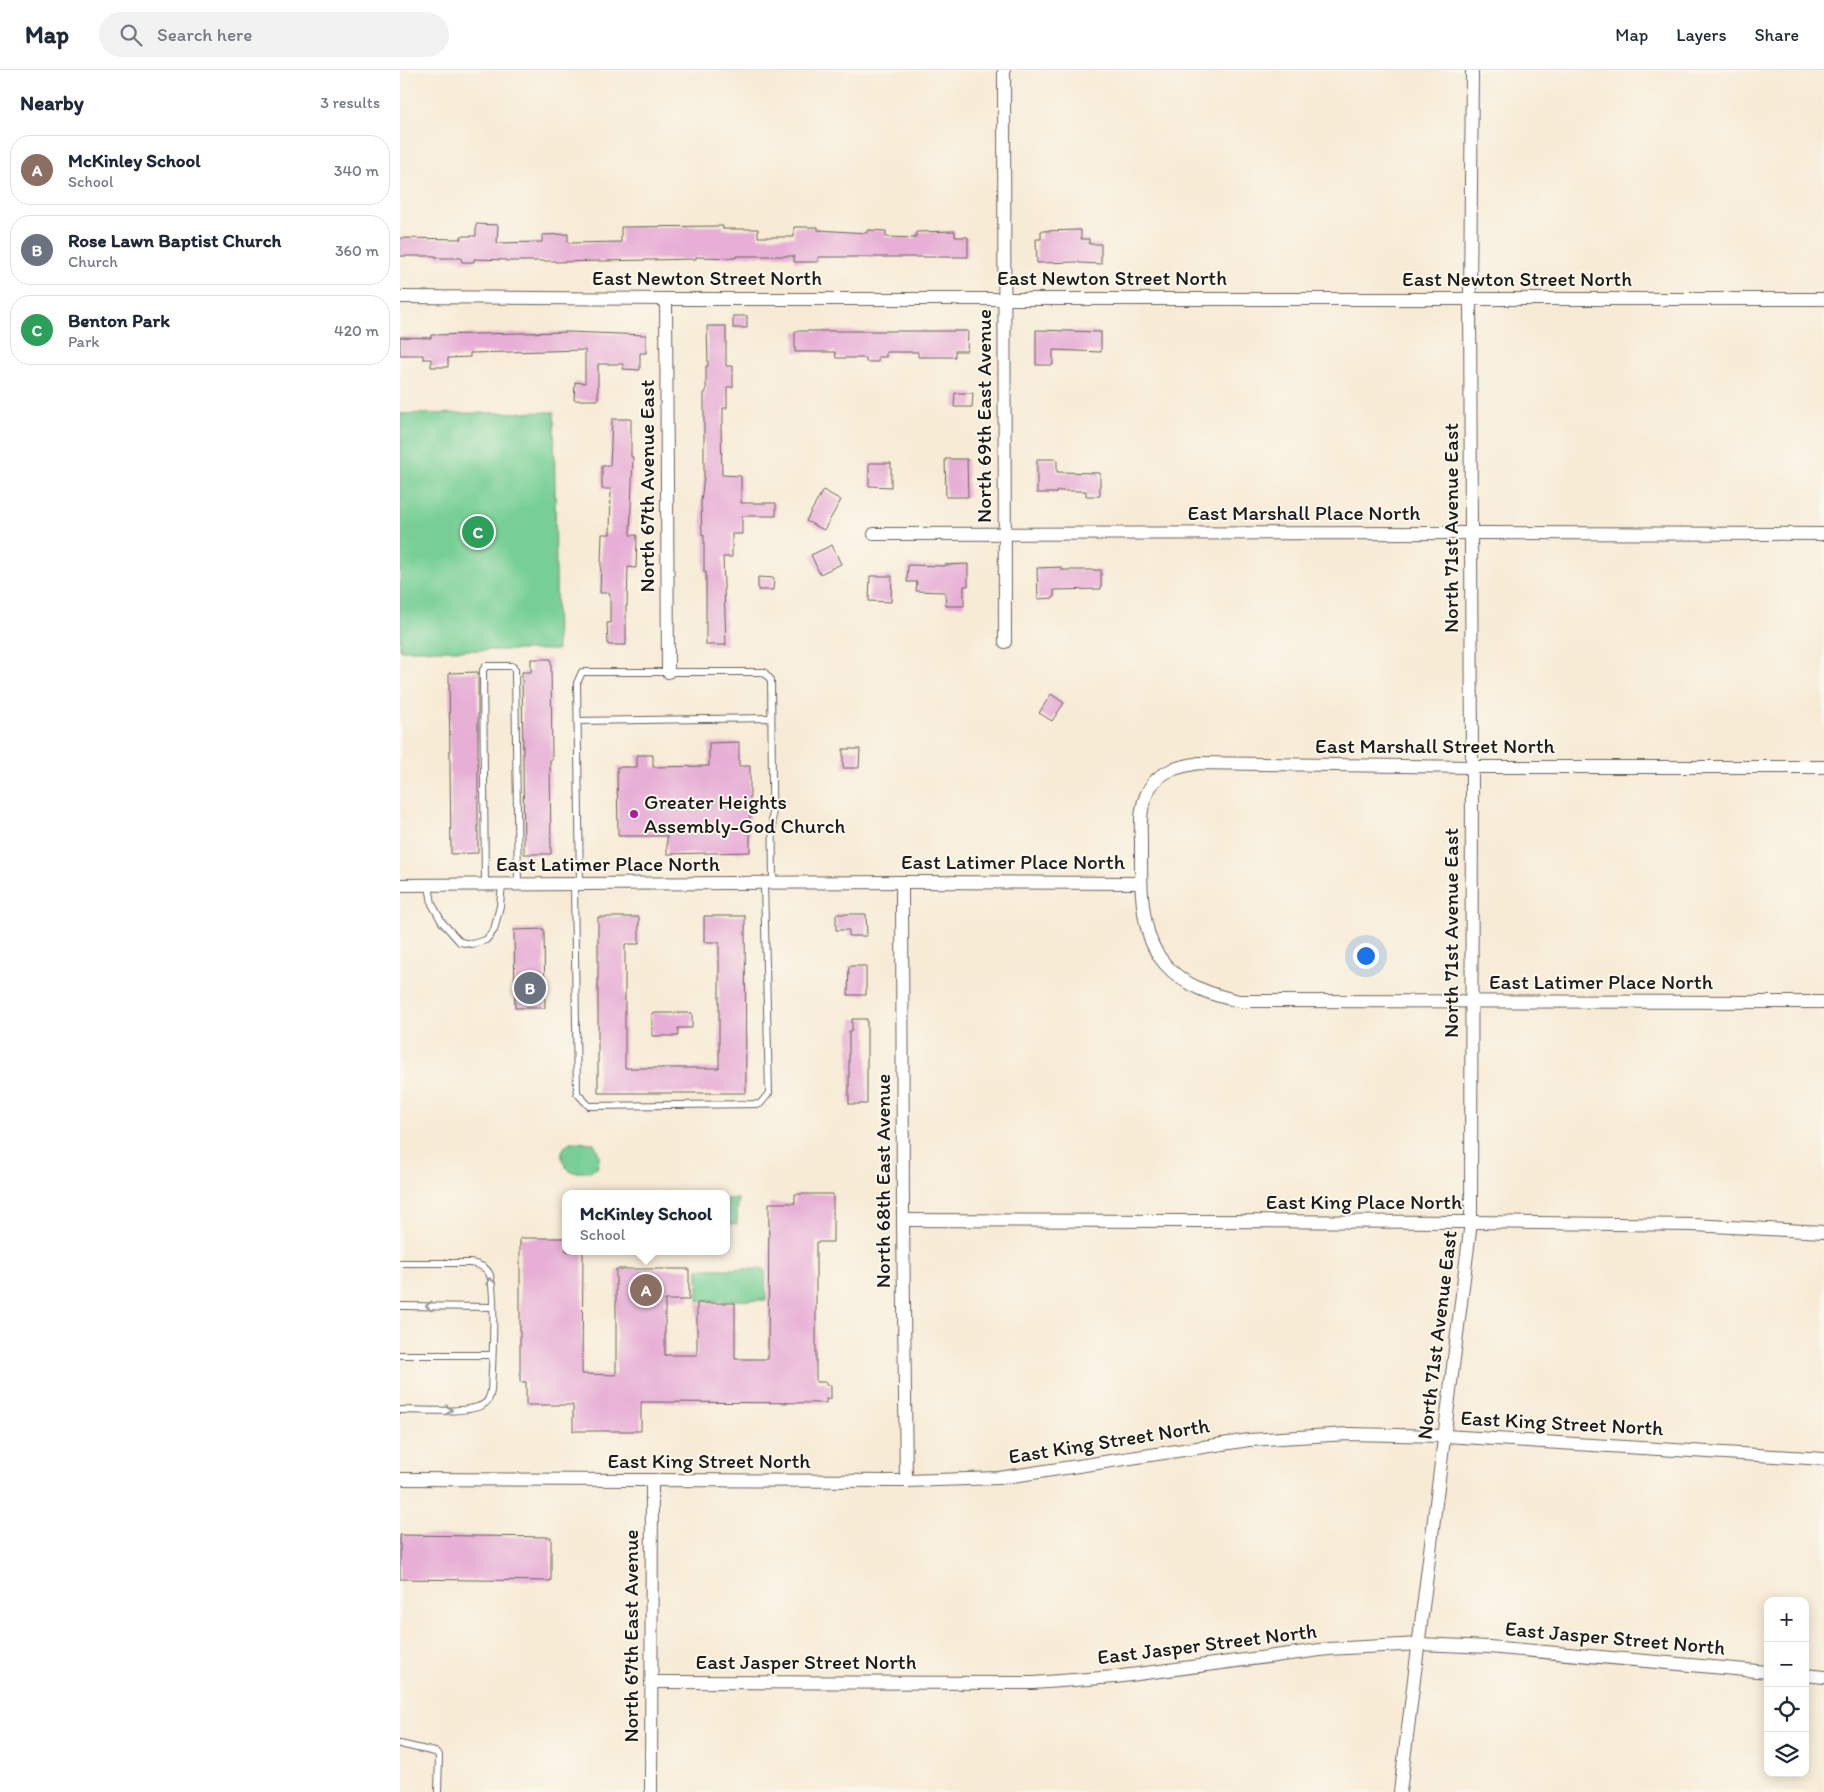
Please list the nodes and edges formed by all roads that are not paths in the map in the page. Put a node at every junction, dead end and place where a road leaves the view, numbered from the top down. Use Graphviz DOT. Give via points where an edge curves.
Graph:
graph roads {
  1 [pos="1004,70"];
  2 [pos="1472,70"];
  3 [pos="400,297"];
  4 [pos="1004,298"];
  5 [pos="1470,298"];
  6 [pos="666,299"];
  7 [pos="1824,300"];
  8 [pos="1004,533"];
  9 [pos="1471,533"];
  10 [pos="874,534"];
  11 [pos="1824,534"];
  12 [pos="1005,642"];
  13 [pos="668,672"];
  14 [pos="771,718"];
  15 [pos="578,721"];
  16 [pos="1472,767"];
  17 [pos="1824,767"];
  18 [pos="902,882"];
  19 [pos="769,883"];
  20 [pos="1140,883"];
  21 [pos="485,884"];
  22 [pos="502,884"];
  23 [pos="518,884"];
  24 [pos="577,884"];
  25 [pos="400,885"];
  26 [pos="429,885"];
  27 [pos="1471,1002"];
  28 [pos="1824,1002"];
  29 [pos="903,1220"];
  30 [pos="1471,1222"];
  31 [pos="1824,1232"];
  32 [pos="400,1263"];
  33 [pos="400,1306"];
  34 [pos="492,1307"];
  35 [pos="400,1355"];
  36 [pos="492,1355"];
  37 [pos="400,1410"];
  38 [pos="1445,1436"];
  39 [pos="1824,1459"];
  40 [pos="400,1479"];
  41 [pos="652,1481"];
  42 [pos="906,1481"];
  43 [pos="1420,1644"];
  44 [pos="1764,1672"];
  45 [pos="1809,1675"];
  46 [pos="1824,1677"];
  47 [pos="651,1682"];
  48 [pos="400,1744"];
  49 [pos="438,1792"];
  50 [pos="650,1792"];
  51 [pos="1400,1792"];
  1 -- 4 [label="street, North 69th East Avenue"];
  2 -- 5 [label="street, North 71st Avenue East"];
  3 -- 6 [label="street, East Newton Street North"];
  4 -- 5 [label="street, East Newton Street North"];
  4 -- 6 [label="street, East Newton Street North"];
  4 -- 8 [label="street, North 69th East Avenue"];
  5 -- 7 [label="street, East Newton Street North"];
  5 -- 9 [label="street, North 71st Avenue East"];
  6 -- 13 [label="street, North 67th Avenue East"];
  8 -- 9 [label="street, East Marshall Place North"];
  8 -- 10 [label="street, East Marshall Place North"];
  8 -- 12 [label="street, North 69th East Avenue"];
  9 -- 11 [label="street, East Marshall Place North"];
  9 -- 16 [label="street, North 71st Avenue East"];
  13 -- 14 [label="lane" via="764,672 771,680"];
  13 -- 15 [label="lane" via="582,672 577,682"];
  14 -- 15 [label="lane"];
  14 -- 19 [label="lane"];
  15 -- 24 [label="lane"];
  16 -- 17 [label="street, East Marshall Street North"];
  16 -- 20 [label="street, East Marshall Street North" via="1199,763 1178,767 1154,782 1142,808"];
  16 -- 27 [label="street, North 71st Avenue East"];
  18 -- 19 [label="street, East Latimer Place North"];
  18 -- 20 [label="street, East Latimer Place North"];
  18 -- 29 [label="street, North 68th East Avenue"];
  19 -- 24 [label="street, East Latimer Place North"];
  19 -- 24 [label="lane" via="769,1093 760,1104 589,1106 577,1093"];
  20 -- 27 [label="street, East Latimer Place North" via="1149,936 1158,955 1185,982 1222,997 1239,1001"];
  21 -- 22 [label="street, East Latimer Place North"];
  21 -- 23 [label="lane" via="483,670 486,666 512,666 515,670"];
  21 -- 26 [label="street, East Latimer Place North"];
  22 -- 23 [label="street, East Latimer Place North"];
  22 -- 26 [label="lane" via="494,930 486,940 472,944 460,942 442,922 432,904"];
  23 -- 24 [label="street, East Latimer Place North"];
  25 -- 26 [label="street, East Latimer Place North"];
  27 -- 28 [label="street, East Latimer Place North"];
  27 -- 30 [label="street, North 71st Avenue East"];
  29 -- 30 [label="street, East King Place North"];
  29 -- 42 [label="street, North 68th East Avenue"];
  30 -- 31 [label="street, East King Place North" via="1693,1225"];
  30 -- 38 [label="street, North 71st Avenue East"];
  34 -- 32 [label="lane, one-way" via="490,1275 479,1264"];
  34 -- 33 [label="lane, one-way"];
  34 -- 36 [label="lane"];
  35 -- 36 [label="lane"];
  37 -- 36 [label="lane, one-way" via="470,1409 485,1404 491,1390"];
  38 -- 39 [label="street, East King Street North"];
  38 -- 42 [label="street, East King Street North" via="1348,1434 1249,1440 999,1478"];
  38 -- 43 [label="street, North 71st Avenue East"];
  40 -- 41 [label="street, East King Street North"];
  41 -- 42 [label="street, East King Street North"];
  41 -- 47 [label="street, North 67th East Avenue"];
  43 -- 44 [label="street, East Jasper Street North" via="1489,1647"];
  43 -- 47 [label="street, East Jasper Street North" via="1328,1649 1074,1681"];
  43 -- 51 [label="street, North 71st Avenue East"];
  45 -- 46 [label="street"];
  47 -- 50 [label="street, North 67th East Avenue"];
  48 -- 49 [label="lane" via="439,1755"];
}
